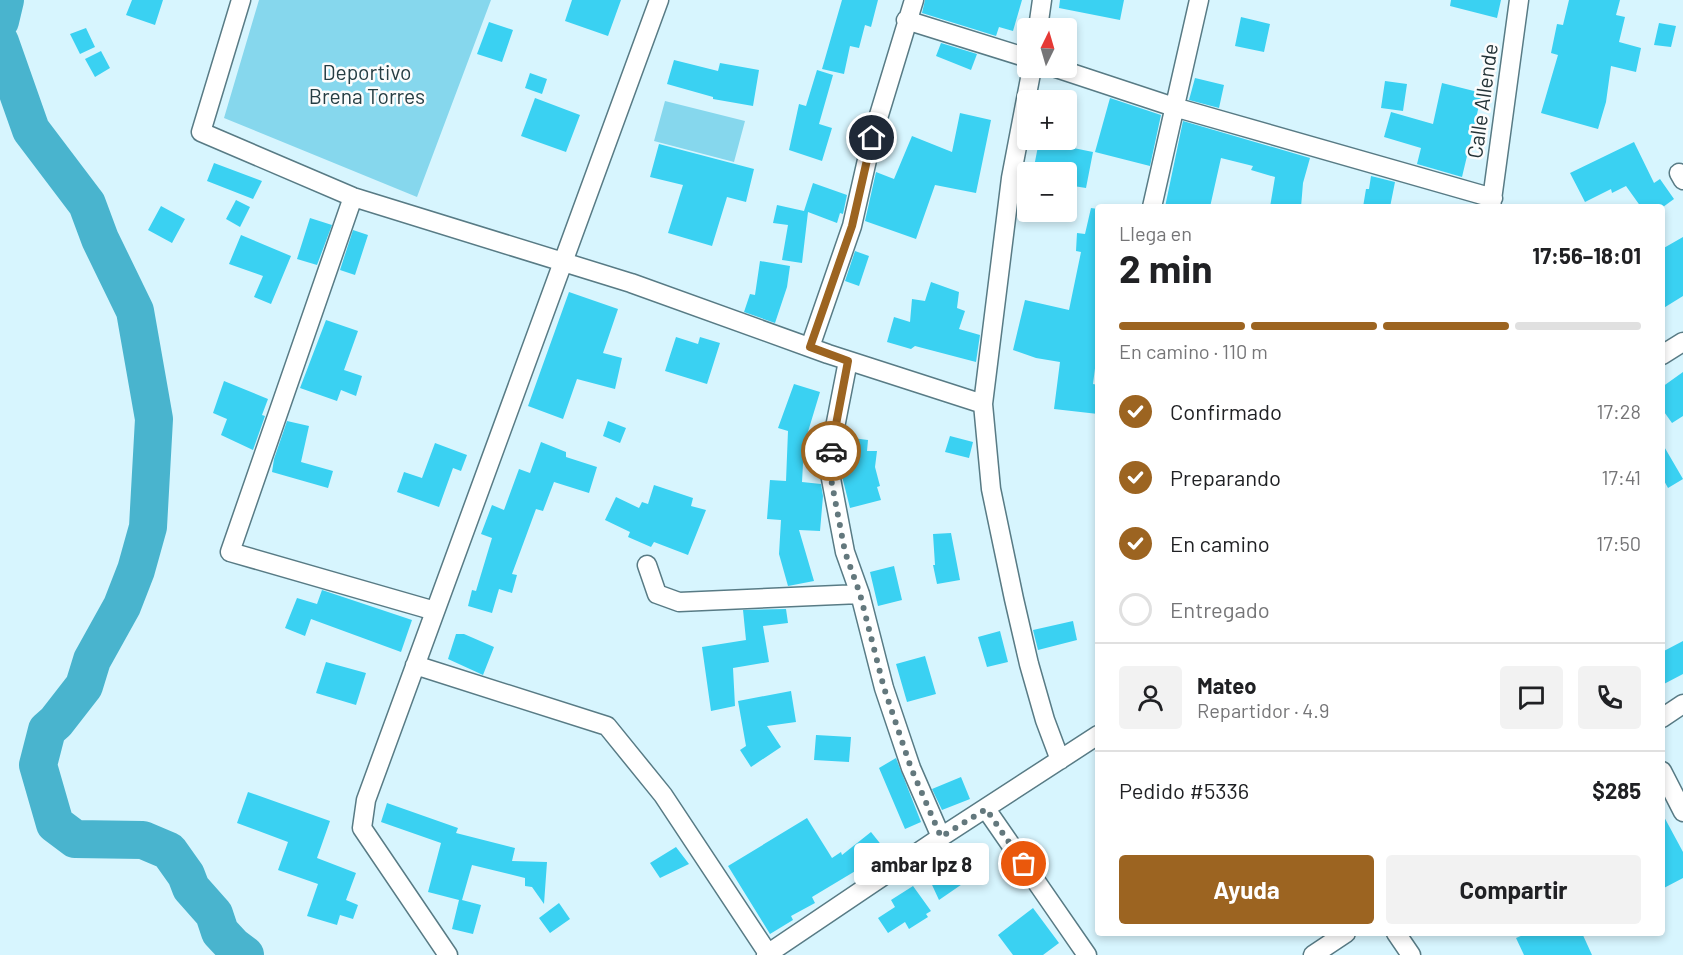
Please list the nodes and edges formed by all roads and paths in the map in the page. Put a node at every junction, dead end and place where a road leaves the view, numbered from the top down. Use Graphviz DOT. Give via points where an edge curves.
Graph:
graph roads {
  1 [pos="241,0"];
  2 [pos="659,0"];
  3 [pos="914,0"];
  4 [pos="1042,0"];
  5 [pos="1199,0"];
  6 [pos="1520,0"];
  7 [pos="1039,18"];
  8 [pos="906,20"];
  9 [pos="1017,55"];
  10 [pos="1077,75"];
  11 [pos="1030,78"];
  12 [pos="1174,107"];
  13 [pos="353,197"];
  14 [pos="1492,202"];
  15 [pos="1153,204"];
  16 [pos="562,263"];
  17 [pos="1683,342"];
  18 [pos="810,347"];
  19 [pos="1665,353"];
  20 [pos="848,361"];
  21 [pos="983,404"];
  22 [pos="647,565"];
  23 [pos="860,594"];
  24 [pos="435,611"];
  25 [pos="415,665"];
  26 [pos="1683,704"];
  27 [pos="1665,716"];
  28 [pos="1095,737"];
  29 [pos="1060,760"];
  30 [pos="1665,777"];
  31 [pos="986,809"];
  32 [pos="1683,812"];
  33 [pos="941,837"];
  34 [pos="1342,936"];
  35 [pos="1398,936"];
  36 [pos="448,955"];
  37 [pos="768,955"];
  38 [pos="1087,955"];
  39 [pos="1314,955"];
  40 [pos="1411,955"];
  1 -- 13 [label="street" via="201,132"];
  2 -- 16 [label="street"];
  3 -- 8 [label="street"];
  4 -- 7 [label="street"];
  5 -- 12 [label="street"];
  6 -- 14 [label="street, Calle Allende"];
  8 -- 9 [label="street"];
  8 -- 18 [label="street" via="852,226"];
  10 -- 12 [label="street"];
  11 -- 21 [label="street" via="1011,178"];
  12 -- 14 [label="street"];
  12 -- 15 [label="street"];
  13 -- 16 [label="street"];
  13 -- 24 [label="street" via="230,552"];
  16 -- 18 [label="street"];
  16 -- 24 [label="street"];
  17 -- 19 [label="street"];
  18 -- 20 [label="street"];
  20 -- 21 [label="street"];
  20 -- 23 [label="street" via="828,463 845,552"];
  21 -- 29 [label="street" via="991,489 1014,599 1029,664"];
  22 -- 23 [label="street" via="657,594 679,602"];
  23 -- 33 [label="street" via="891,708 911,768"];
  24 -- 25 [label="street"];
  25 -- 36 [label="street" via="366,800 362,828"];
  25 -- 37 [label="street" via="607,726 663,795"];
  26 -- 27 [label="street"];
  28 -- 29 [label="street"];
  29 -- 31 [label="street"];
  30 -- 32 [label="street"];
  31 -- 33 [label="street"];
  31 -- 38 [label="street"];
  33 -- 37 [label="street"];
  34 -- 39 [label="street"];
  35 -- 40 [label="street"];
}
